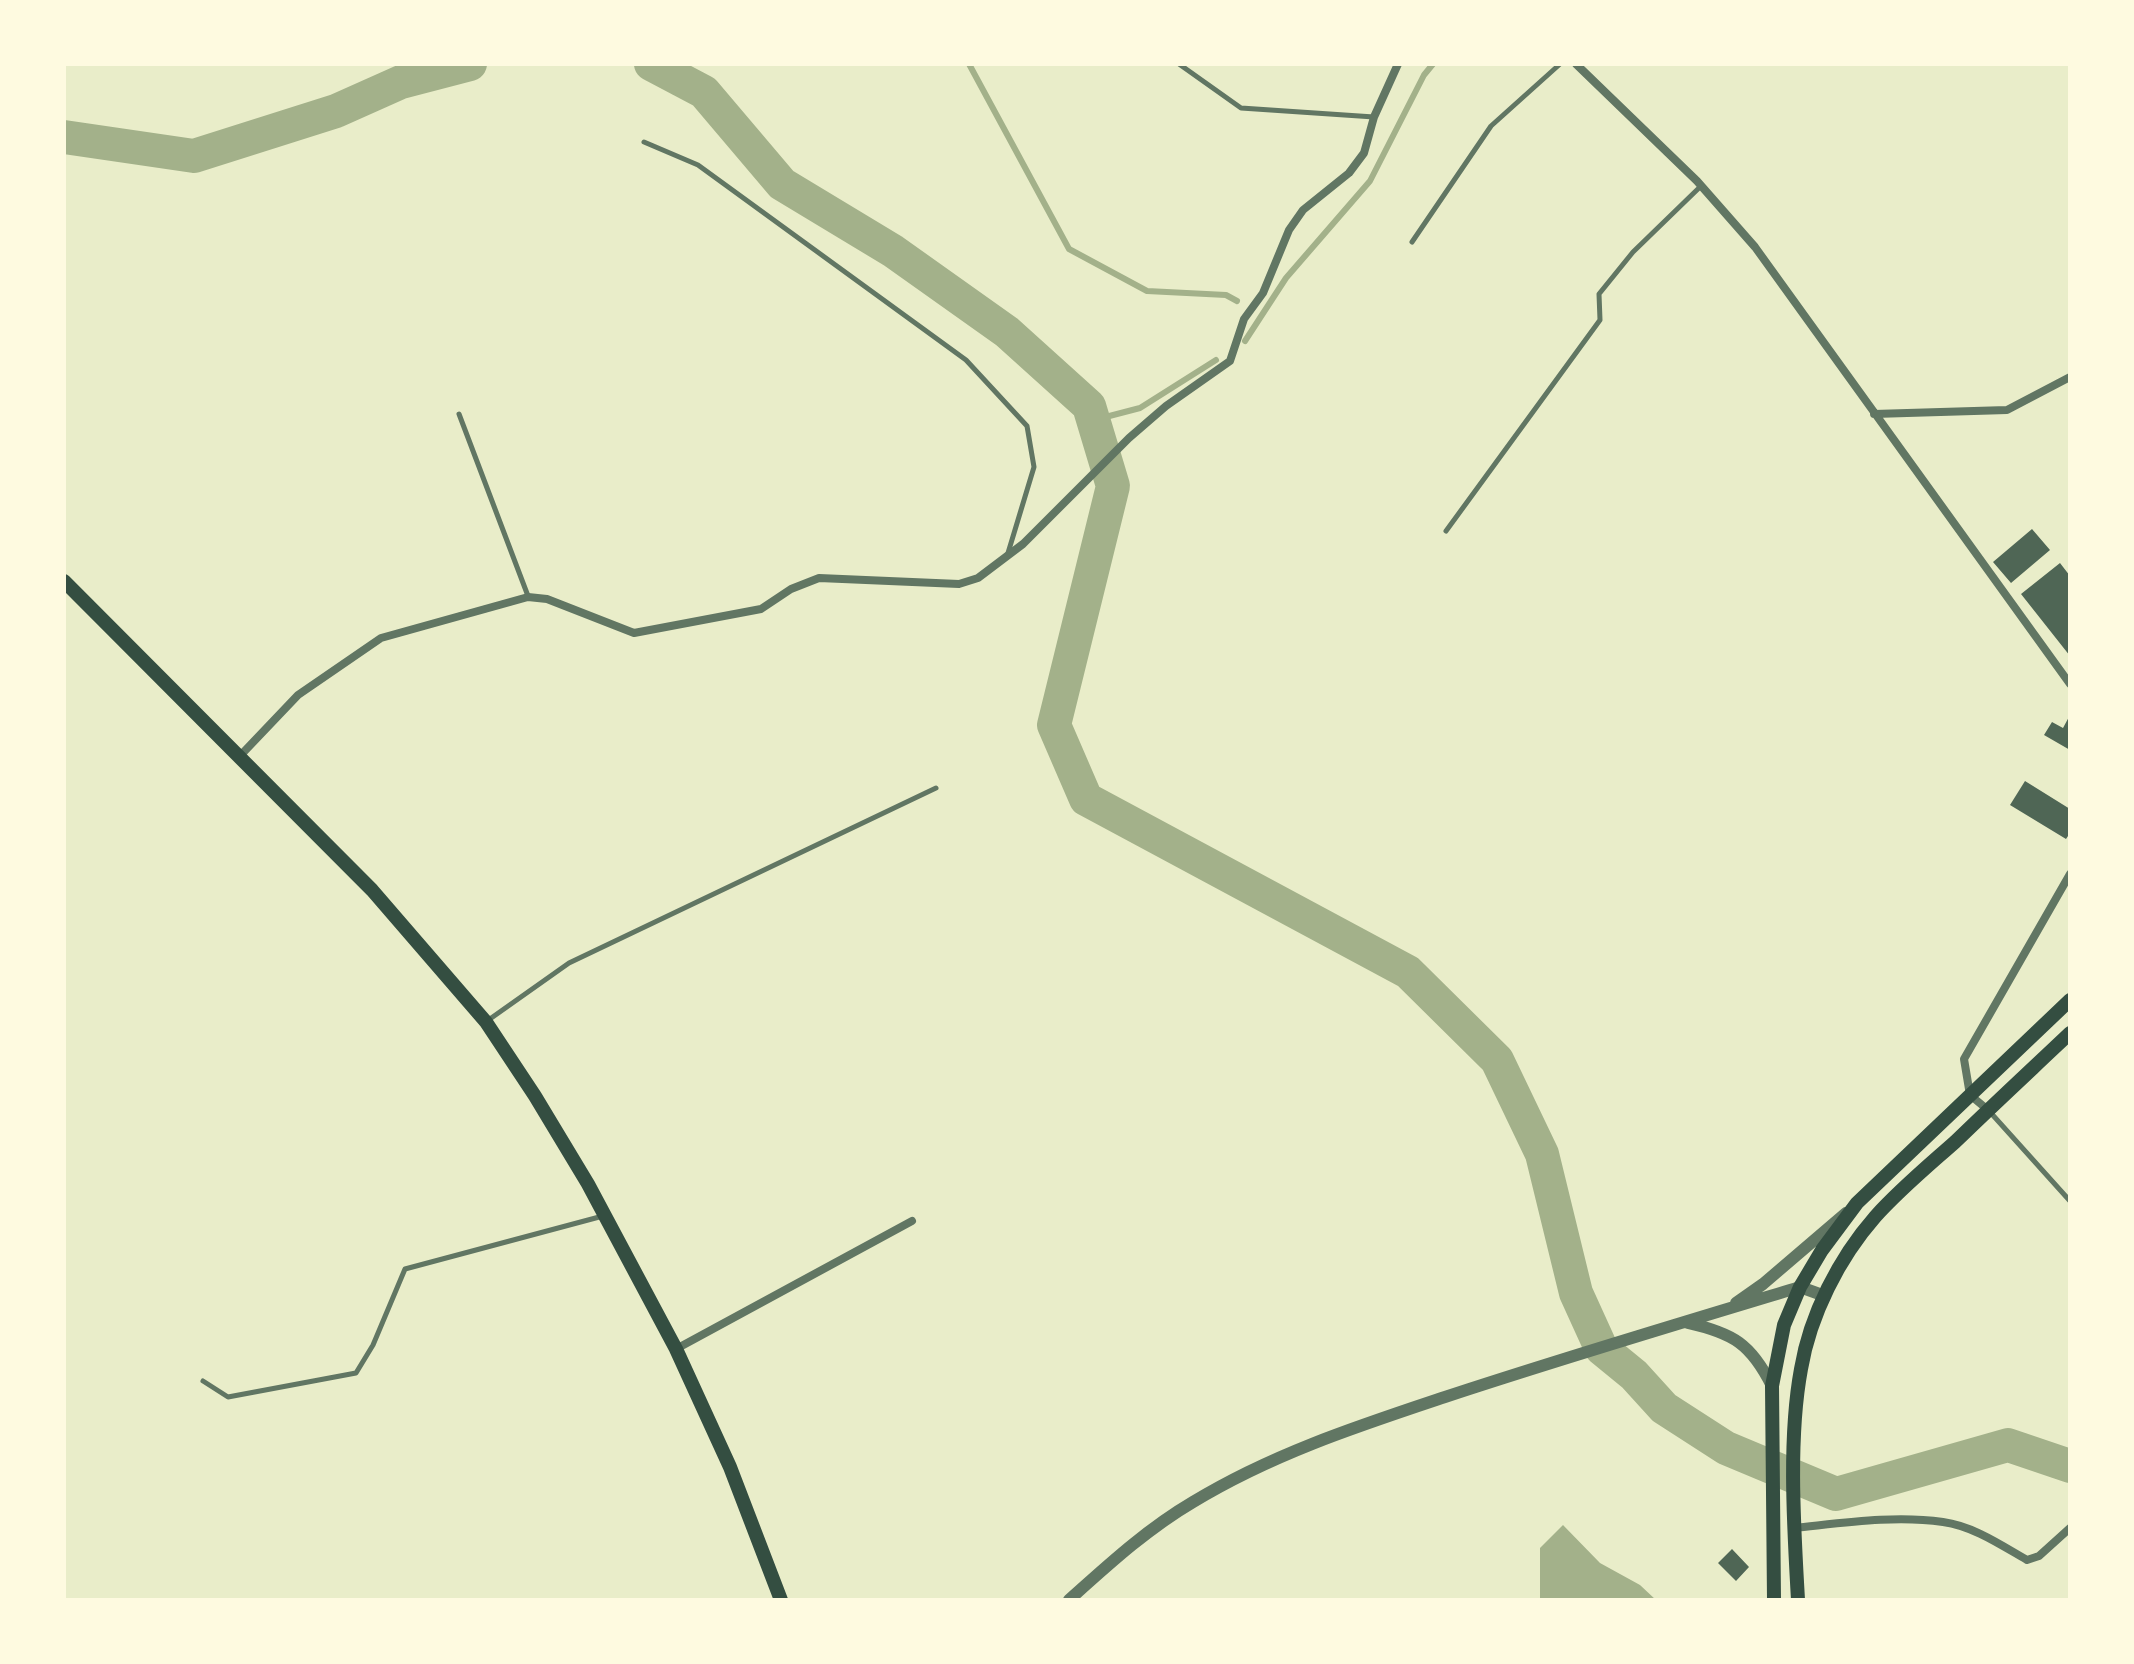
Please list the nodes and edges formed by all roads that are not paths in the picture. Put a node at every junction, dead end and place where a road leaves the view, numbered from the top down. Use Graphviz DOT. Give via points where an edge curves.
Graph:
graph roads {
  1 [pos="1179,64"];
  2 [pos="1398,64"];
  3 [pos="1560,64"];
  4 [pos="1576,64"];
  5 [pos="1374,117"];
  6 [pos="644,142"];
  7 [pos="1701,186"];
  8 [pos="1412,242"];
  9 [pos="2070,377"];
  10 [pos="459,414"];
  11 [pos="1874,414"];
  12 [pos="1446,531"];
  13 [pos="1006,558"];
  14 [pos="64,581"];
  15 [pos="528,597"];
  16 [pos="2070,684"];
  17 [pos="238,758"];
  18 [pos="936,788"];
  19 [pos="2070,874"];
  20 [pos="2070,1000"];
  21 [pos="486,1022"];
  22 [pos="2070,1033"];
  23 [pos="1970,1095"];
  24 [pos="1988,1110"];
  25 [pos="2070,1201"];
  26 [pos="1857,1203"];
  27 [pos="604,1216"];
  28 [pos="912,1221"];
  29 [pos="1800,1287"];
  30 [pos="1825,1296"];
  31 [pos="1727,1309"];
  32 [pos="1684,1323"];
  33 [pos="676,1349"];
  34 [pos="203,1381"];
  35 [pos="1772,1386"];
  36 [pos="1794,1521"];
  37 [pos="2070,1528"];
  38 [pos="781,1600"];
  39 [pos="1069,1600"];
  40 [pos="1774,1600"];
  41 [pos="1798,1600"];
  1 -- 5 [label="lane" via="1241,108"];
  2 -- 5 [label="street"];
  3 -- 8 [label="lane" via="1491,126"];
  4 -- 7 [label="street"];
  5 -- 13 [label="street" via="1364,153 1349,173 1303,210 1289,230 1263,293 1244,319 1230,361 1129,438"];
  6 -- 13 [label="lane" via="698,165 966,360 1027,426 1034,467"];
  7 -- 11 [label="street" via="1755,247"];
  7 -- 12 [label="lane" via="1633,252 1599,294 1600,320"];
  9 -- 11 [label="street" via="2007,410"];
  10 -- 15 [label="lane"];
  11 -- 16 [label="street"];
  13 -- 15 [label="street" via="959,584 819,578 761,609 634,633 547,599"];
  14 -- 17 [label="main road"];
  15 -- 17 [label="street" via="381,638 298,695"];
  17 -- 21 [label="main road" via="372,890"];
  18 -- 21 [label="lane" via="569,963"];
  19 -- 23 [label="street" via="1964,1059"];
  20 -- 23 [label="main road"];
  21 -- 27 [label="main road"];
  22 -- 24 [label="main road"];
  23 -- 24 [label="street"];
  23 -- 26 [label="main road"];
  24 -- 25 [label="lane"];
  24 -- 30 [label="main road" via="1875,1217"];
  26 -- 29 [label="main road"];
  26 -- 31 [label="street"];
  27 -- 33 [label="main road"];
  27 -- 34 [label="lane" via="405,1269 356,1373 228,1397"];
  28 -- 33 [label="street"];
  29 -- 30 [label="street"];
  29 -- 31 [label="street"];
  29 -- 35 [label="main road" via="1784,1325"];
  30 -- 36 [label="main road" via="1810,1334 1796,1403"];
  31 -- 32 [label="street"];
  32 -- 35 [label="street" via="1729,1335 1747,1346"];
  32 -- 39 [label="street" via="1322,1438 1262,1465 1178,1511 1126,1548"];
  33 -- 38 [label="main road" via="730,1467"];
  35 -- 40 [label="main road"];
  36 -- 37 [label="street" via="1945,1522 1983,1535 2027,1560"];
  36 -- 41 [label="main road"];
}
